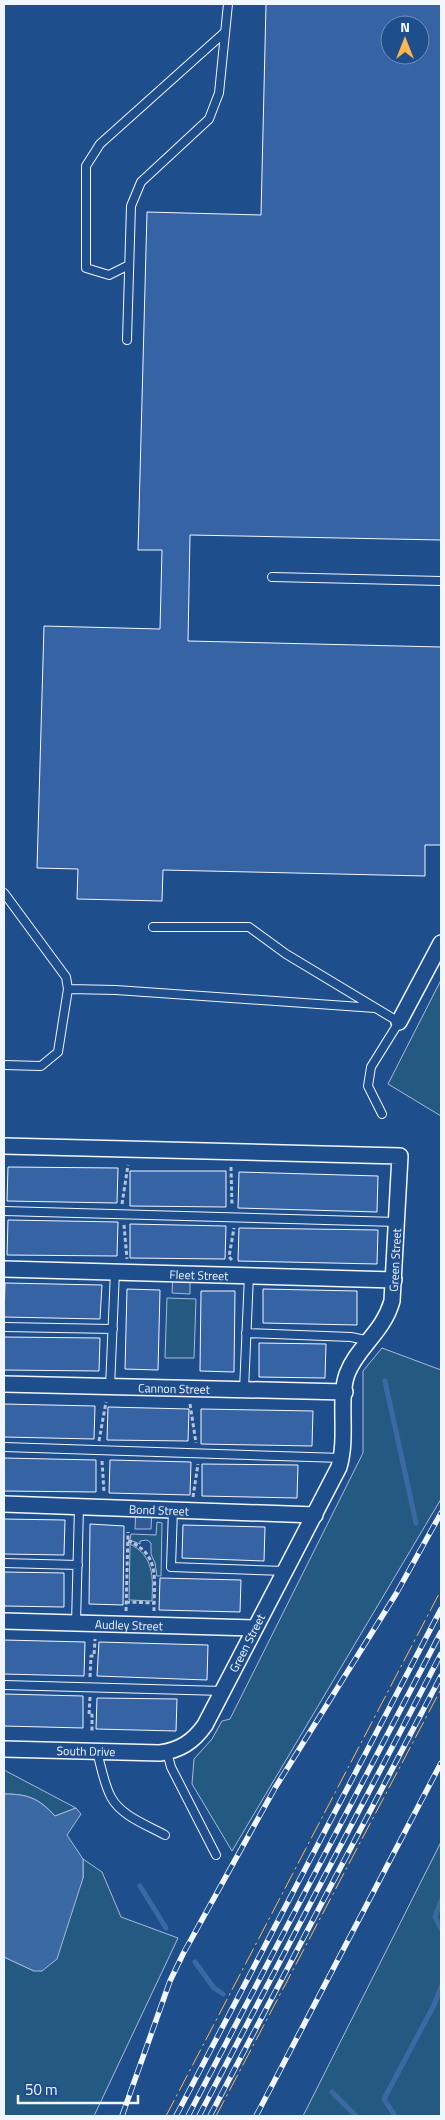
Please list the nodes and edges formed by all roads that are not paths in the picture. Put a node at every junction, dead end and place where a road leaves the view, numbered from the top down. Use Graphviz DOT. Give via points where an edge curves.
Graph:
graph roads {
  1 [pos="228,4"];
  2 [pos="225,32"];
  3 [pos="129,265"];
  4 [pos="127,340"];
  5 [pos="272,577"];
  6 [pos="441,581"];
  7 [pos="4,892"];
  8 [pos="153,927"];
  9 [pos="441,943"];
  10 [pos="68,989"];
  11 [pos="375,1008"];
  12 [pos="399,1022"];
  13 [pos="4,1065"];
  14 [pos="382,1114"];
  15 [pos="4,1146"];
  16 [pos="4,1211"];
  17 [pos="397,1222"];
  18 [pos="4,1269"];
  19 [pos="115,1271"];
  20 [pos="249,1275"];
  21 [pos="394,1280"];
  22 [pos="4,1327"];
  23 [pos="113,1329"];
  24 [pos="246,1333"];
  25 [pos="370,1341"];
  26 [pos="4,1384"];
  27 [pos="110,1387"];
  28 [pos="244,1390"];
  29 [pos="344,1392"];
  30 [pos="4,1447"];
  31 [pos="342,1458"];
  32 [pos="4,1504"];
  33 [pos="80,1507"];
  34 [pos="173,1510"];
  35 [pos="315,1515"];
  36 [pos="4,1563"];
  37 [pos="78,1565"];
  38 [pos="285,1571"];
  39 [pos="4,1621"];
  40 [pos="76,1623"];
  41 [pos="254,1628"];
  42 [pos="4,1685"];
  43 [pos="223,1691"];
  44 [pos="4,1749"];
  45 [pos="98,1752"];
  46 [pos="167,1752"];
  47 [pos="165,1835"];
  48 [pos="216,1855"];
  1 -- 2 [label="lane"];
  2 -- 3 [label="lane" via="219,93 209,119 142,182 131,206"];
  2 -- 3 [label="lane" via="100,144 86,166 86,268 109,275"];
  3 -- 4 [label="lane"];
  5 -- 6 [label="lane"];
  7 -- 10 [label="lane" via="66,977"];
  8 -- 11 [label="lane" via="249,927 286,954"];
  9 -- 12 [label="street"];
  10 -- 11 [label="lane"];
  10 -- 13 [label="lane" via="58,1052 41,1066"];
  11 -- 12 [label="lane"];
  12 -- 14 [label="lane" via="371,1067 368,1086"];
  15 -- 17 [label="street, Green Street" via="400,1156"];
  16 -- 17 [label="lane"];
  17 -- 21 [label="street, Green Street"];
  18 -- 19 [label="street, Fleet Street"];
  19 -- 20 [label="street, Fleet Street"];
  19 -- 23 [label="lane"];
  20 -- 21 [label="street, Fleet Street"];
  20 -- 24 [label="lane"];
  21 -- 25 [label="street, Green Street" via="386,1320"];
  22 -- 23 [label="lane"];
  23 -- 27 [label="lane"];
  24 -- 25 [label="lane" via="351,1336"];
  24 -- 28 [label="lane"];
  25 -- 29 [label="street, Green Street" via="350,1368"];
  26 -- 27 [label="street, Cannon Street"];
  27 -- 28 [label="street, Cannon Street"];
  28 -- 29 [label="street, Cannon Street"];
  29 -- 31 [label="street, Green Street"];
  30 -- 31 [label="lane"];
  31 -- 35 [label="street, Green Street"];
  32 -- 33 [label="street, Bond Street"];
  33 -- 34 [label="street, Bond Street"];
  33 -- 37 [label="lane"];
  34 -- 35 [label="street, Bond Street"];
  34 -- 38 [label="lane" via="171,1567"];
  35 -- 38 [label="street, Green Street"];
  36 -- 37 [label="lane"];
  37 -- 40 [label="lane"];
  38 -- 41 [label="street, Green Street"];
  39 -- 40 [label="street, Audley Street"];
  40 -- 41 [label="street, Audley Street"];
  41 -- 43 [label="street, Green Street"];
  42 -- 43 [label="lane"];
  43 -- 46 [label="street, Green Street" via="194,1739"];
  44 -- 45 [label="street, South Drive"];
  45 -- 46 [label="street, South Drive"];
  45 -- 47 [label="lane" via="110,1795 116,1804"];
  46 -- 48 [label="lane" via="171,1767"];
}
